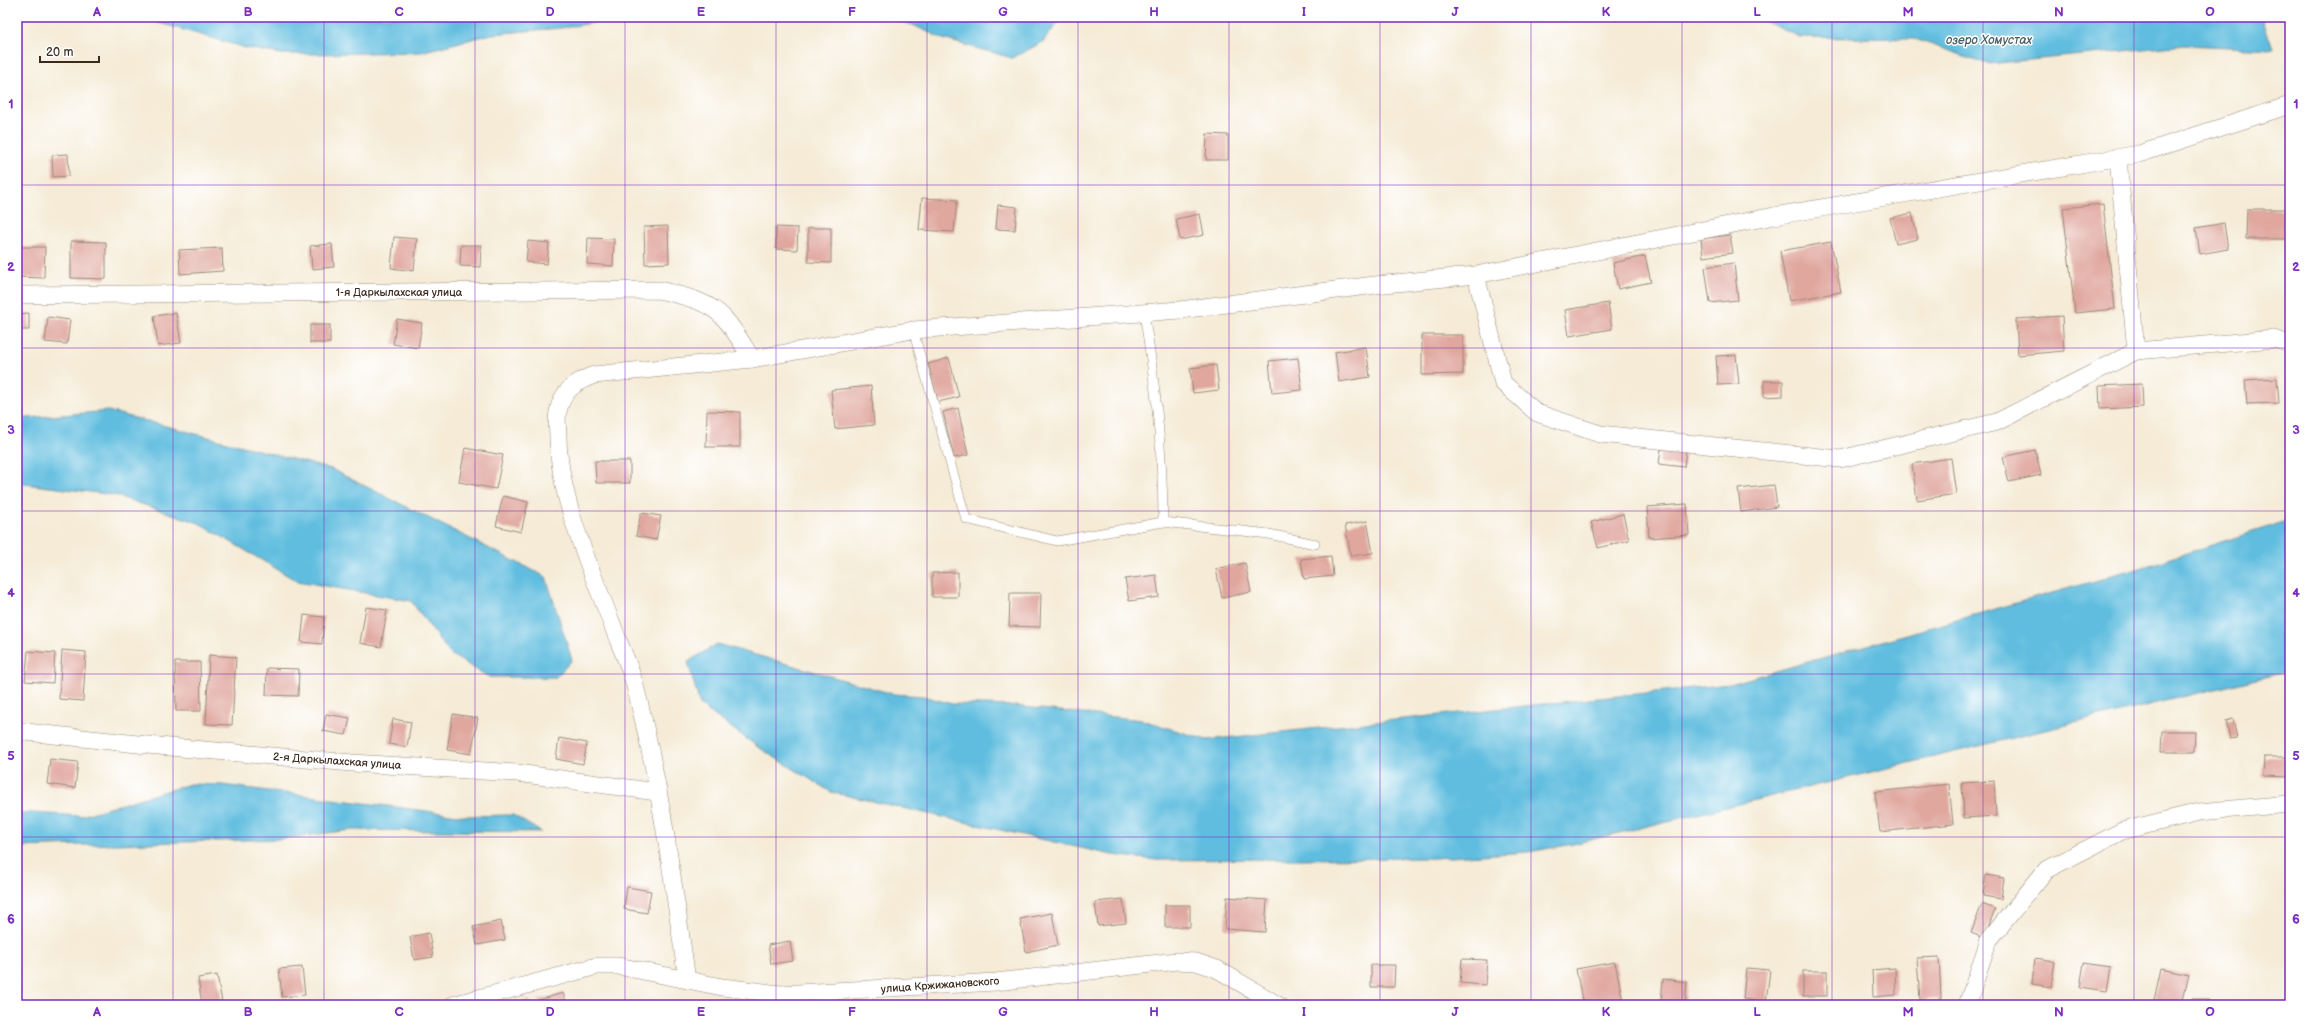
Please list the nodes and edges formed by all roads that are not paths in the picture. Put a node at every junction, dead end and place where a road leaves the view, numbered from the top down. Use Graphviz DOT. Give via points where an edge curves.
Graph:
graph roads {
  1 [pos="2290,105"];
  2 [pos="2118,158"];
  3 [pos="1476,275"];
  4 [pos="17,295"];
  5 [pos="1144,313"];
  6 [pos="913,330"];
  7 [pos="2290,344"];
  8 [pos="2136,351"];
  9 [pos="752,359"];
  10 [pos="1163,522"];
  11 [pos="1315,544"];
  12 [pos="17,731"];
  13 [pos="657,792"];
  14 [pos="2290,804"];
  15 [pos="687,980"];
  16 [pos="453,1005"];
  17 [pos="1278,1005"];
  18 [pos="1967,1005"];
  1 -- 2 [label="street" via="2138,154"];
  2 -- 3 [label="street" via="1774,216"];
  2 -- 8 [label="street"];
  3 -- 5 [label="street"];
  3 -- 8 [label="street" via="1503,383 1537,413 1600,434 1647,440 1840,459 1997,422"];
  4 -- 9 [label="street, 1-я Даркылахская улица" via="659,290 707,305 724,318"];
  5 -- 6 [label="street"];
  5 -- 10 [label="lane" via="1163,488"];
  6 -- 9 [label="street"];
  6 -- 10 [label="lane" via="966,519 1056,541"];
  7 -- 8 [label="street" via="2274,339"];
  9 -- 13 [label="street" via="594,375 570,387 558,412 558,462 564,491 634,680"];
  10 -- 11 [label="lane" via="1269,534"];
  12 -- 13 [label="street, 2-я Даркылахская улица" via="170,748 517,773"];
  13 -- 15 [label="street"];
  14 -- 18 [label="street" via="2198,812 2122,831 2046,870 1989,940"];
  15 -- 16 [label="street, улица Кржижановского" via="618,966 597,966"];
  15 -- 17 [label="street, улица Кржижановского" via="780,994 803,994 996,982 1177,961 1196,962 1217,969"];
}
